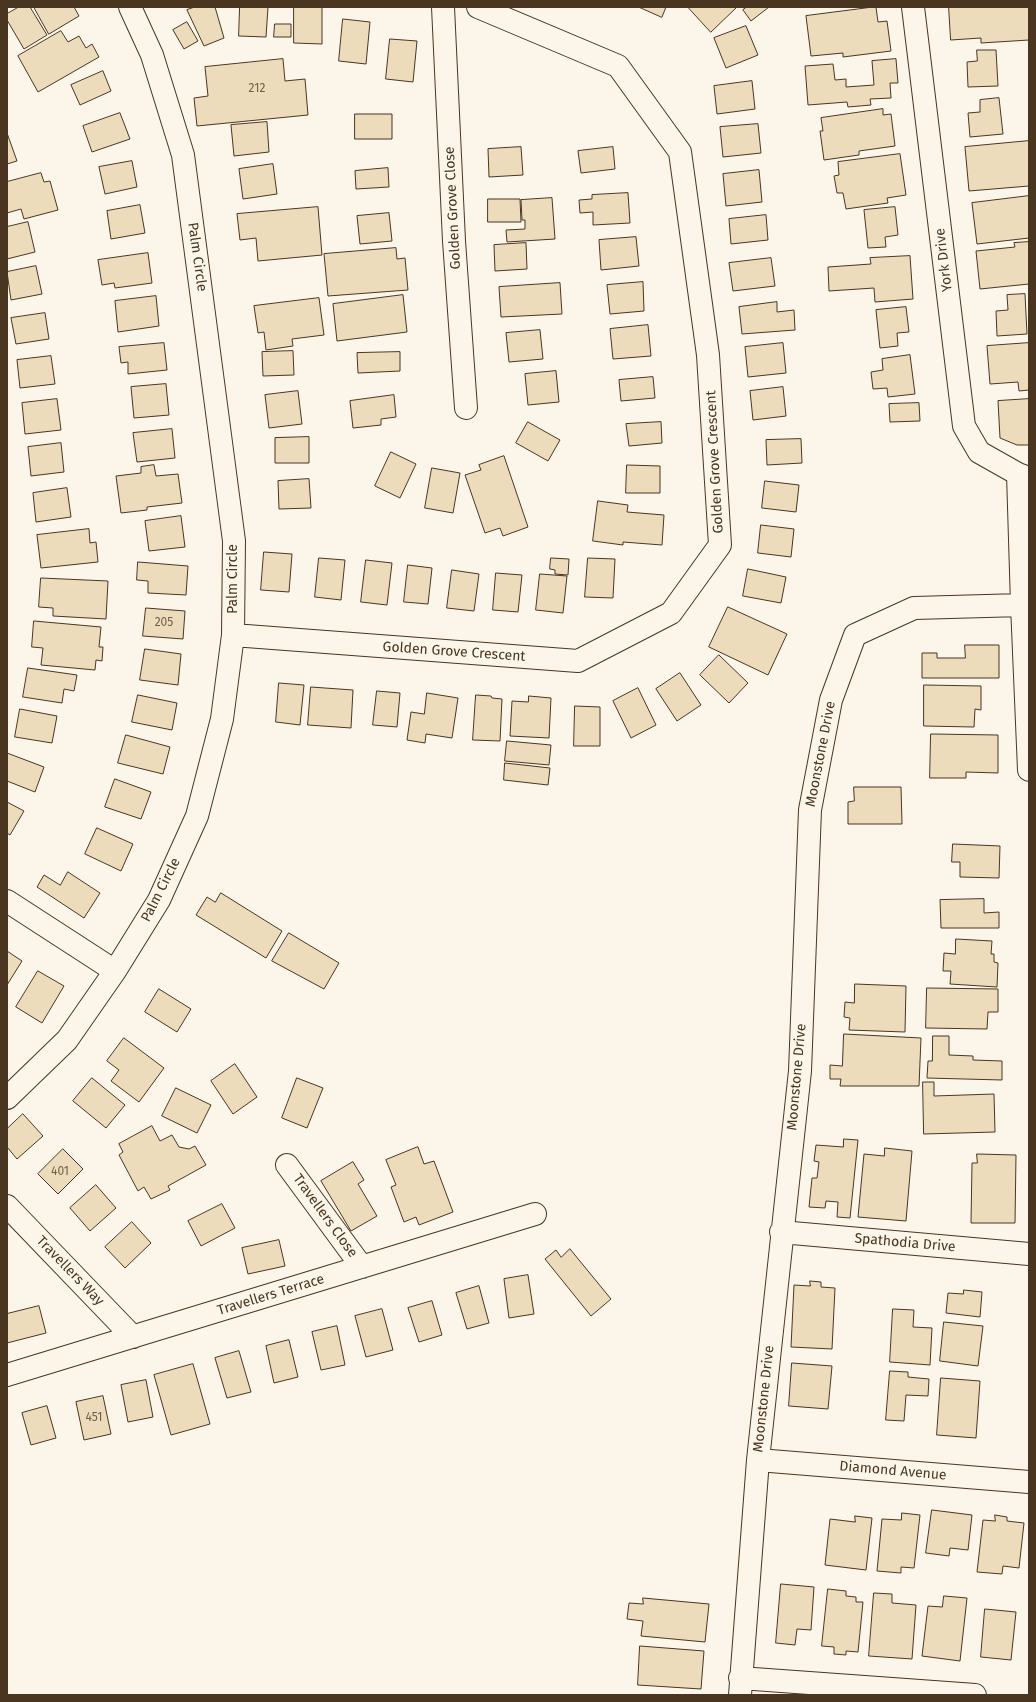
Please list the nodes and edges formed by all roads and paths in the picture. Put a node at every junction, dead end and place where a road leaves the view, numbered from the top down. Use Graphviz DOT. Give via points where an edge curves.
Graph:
graph roads {
  1 [pos="130,7"];
  2 [pos="443,7"];
  3 [pos="478,7"];
  4 [pos="913,7"];
  5 [pos="466,408"];
  6 [pos="1024,476"];
  7 [pos="1022,606"];
  8 [pos="233,635"];
  9 [pos="1029,770"];
  10 [pos="7,901"];
  11 [pos="115,971"];
  12 [pos="7,1098"];
  13 [pos="287,1165"];
  14 [pos="7,1206"];
  15 [pos="535,1214"];
  16 [pos="781,1232"];
  17 [pos="1029,1254"];
  18 [pos="362,1267"];
  19 [pos="133,1337"];
  20 [pos="7,1375"];
  21 [pos="758,1460"];
  22 [pos="1029,1482"];
  23 [pos="740,1687"];
  24 [pos="975,1695"];
  1 -- 8 [label="street, Palm Circle" via="152,55 183,155 234,541"];
  2 -- 5 [label="street, Golden Grove Close" via="454,241"];
  3 -- 8 [label="street, Golden Grove Crescent" via="618,66 680,152 708,355 720,544 671,613 578,661"];
  4 -- 6 [label="street, York Drive" via="964,426 979,452"];
  6 -- 7 [label="street"];
  7 -- 9 [label="street"];
  7 -- 16 [label="street, Moonstone Drive" via="914,608 855,635 831,700 810,810 800,1071"];
  8 -- 11 [label="street, Palm Circle" via="222,720 197,816 159,900"];
  10 -- 11 [label="street"];
  11 -- 12 [label="street, Palm Circle" via="66,1040"];
  13 -- 18 [label="street, Travellers Close"];
  14 -- 19 [label="street, Travellers Way"];
  15 -- 18 [label="street, Travellers Terrace"];
  16 -- 17 [label="street, Spathodia Drive"];
  16 -- 21 [label="street, Moonstone Drive"];
  18 -- 19 [label="street, Travellers Terrace"];
  19 -- 20 [label="street, Travellers Terrace"];
  21 -- 22 [label="street, Diamond Avenue"];
  21 -- 23 [label="street, Moonstone Drive"];
  23 -- 24 [label="street"];
}
